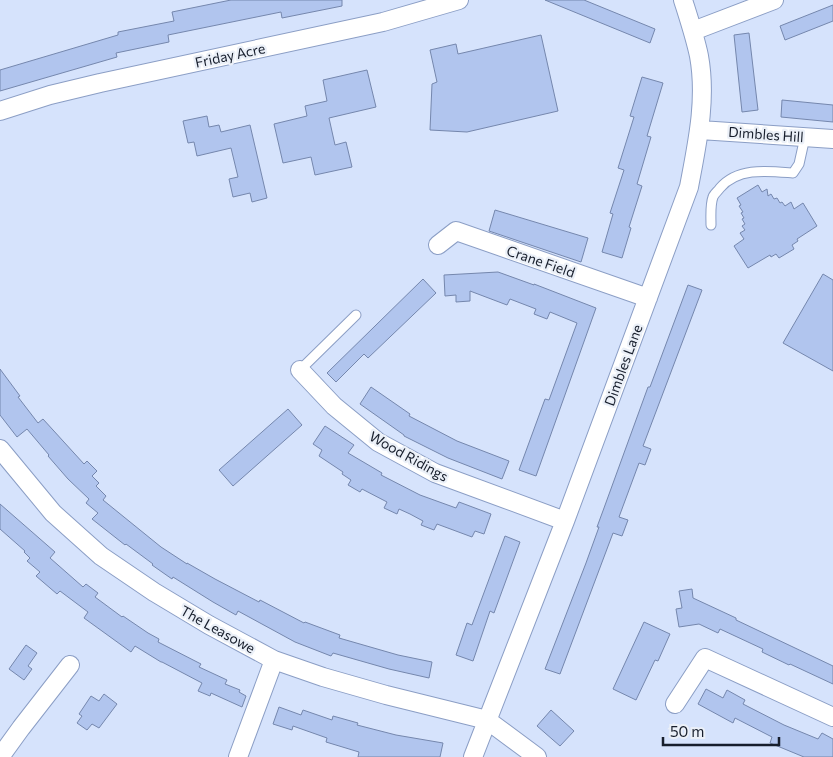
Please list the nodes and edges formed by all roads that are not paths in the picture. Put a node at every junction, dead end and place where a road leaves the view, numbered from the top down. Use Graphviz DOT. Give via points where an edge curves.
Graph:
graph roads {
  1 [pos="459,0"];
  2 [pos="683,0"];
  3 [pos="774,0"];
  4 [pos="693,32"];
  5 [pos="0,111"];
  6 [pos="700,130"];
  7 [pos="805,137"];
  8 [pos="833,139"];
  9 [pos="711,225"];
  10 [pos="438,245"];
  11 [pos="648,298"];
  12 [pos="356,315"];
  13 [pos="300,370"];
  14 [pos="0,449"];
  15 [pos="565,521"];
  16 [pos="274,660"];
  17 [pos="70,665"];
  18 [pos="675,704"];
  19 [pos="833,718"];
  20 [pos="487,720"];
  21 [pos="0,757"];
  22 [pos="238,757"];
  23 [pos="473,757"];
  24 [pos="537,757"];
  1 -- 5 [label="street, Friday Acre" via="383,22 50,95"];
  2 -- 4 [label="street, Dimbles Lane"];
  3 -- 4 [label="street"];
  4 -- 6 [label="street, Dimbles Lane" via="702,82"];
  6 -- 7 [label="street, Dimbles Hill"];
  6 -- 11 [label="street, Dimbles Lane" via="689,187"];
  7 -- 8 [label="street, Dimbles Hill"];
  7 -- 9 [label="lane" via="799,164 793,173 742,173 726,181 713,197"];
  10 -- 11 [label="street, Crane Field" via="456,231"];
  11 -- 15 [label="street, Dimbles Lane"];
  12 -- 13 [label="lane"];
  13 -- 15 [label="street, Wood Ridings" via="334,406 378,442 435,473"];
  14 -- 16 [label="street, The Leasowe" via="53,513 101,556 208,625"];
  15 -- 20 [label="street, Dimbles Lane"];
  16 -- 20 [label="street, The Leasowe" via="323,677"];
  16 -- 22 [label="street"];
  17 -- 21 [label="street"];
  18 -- 19 [label="street" via="705,658"];
  20 -- 23 [label="street, Dimbles Lane"];
  20 -- 24 [label="street"];
}
